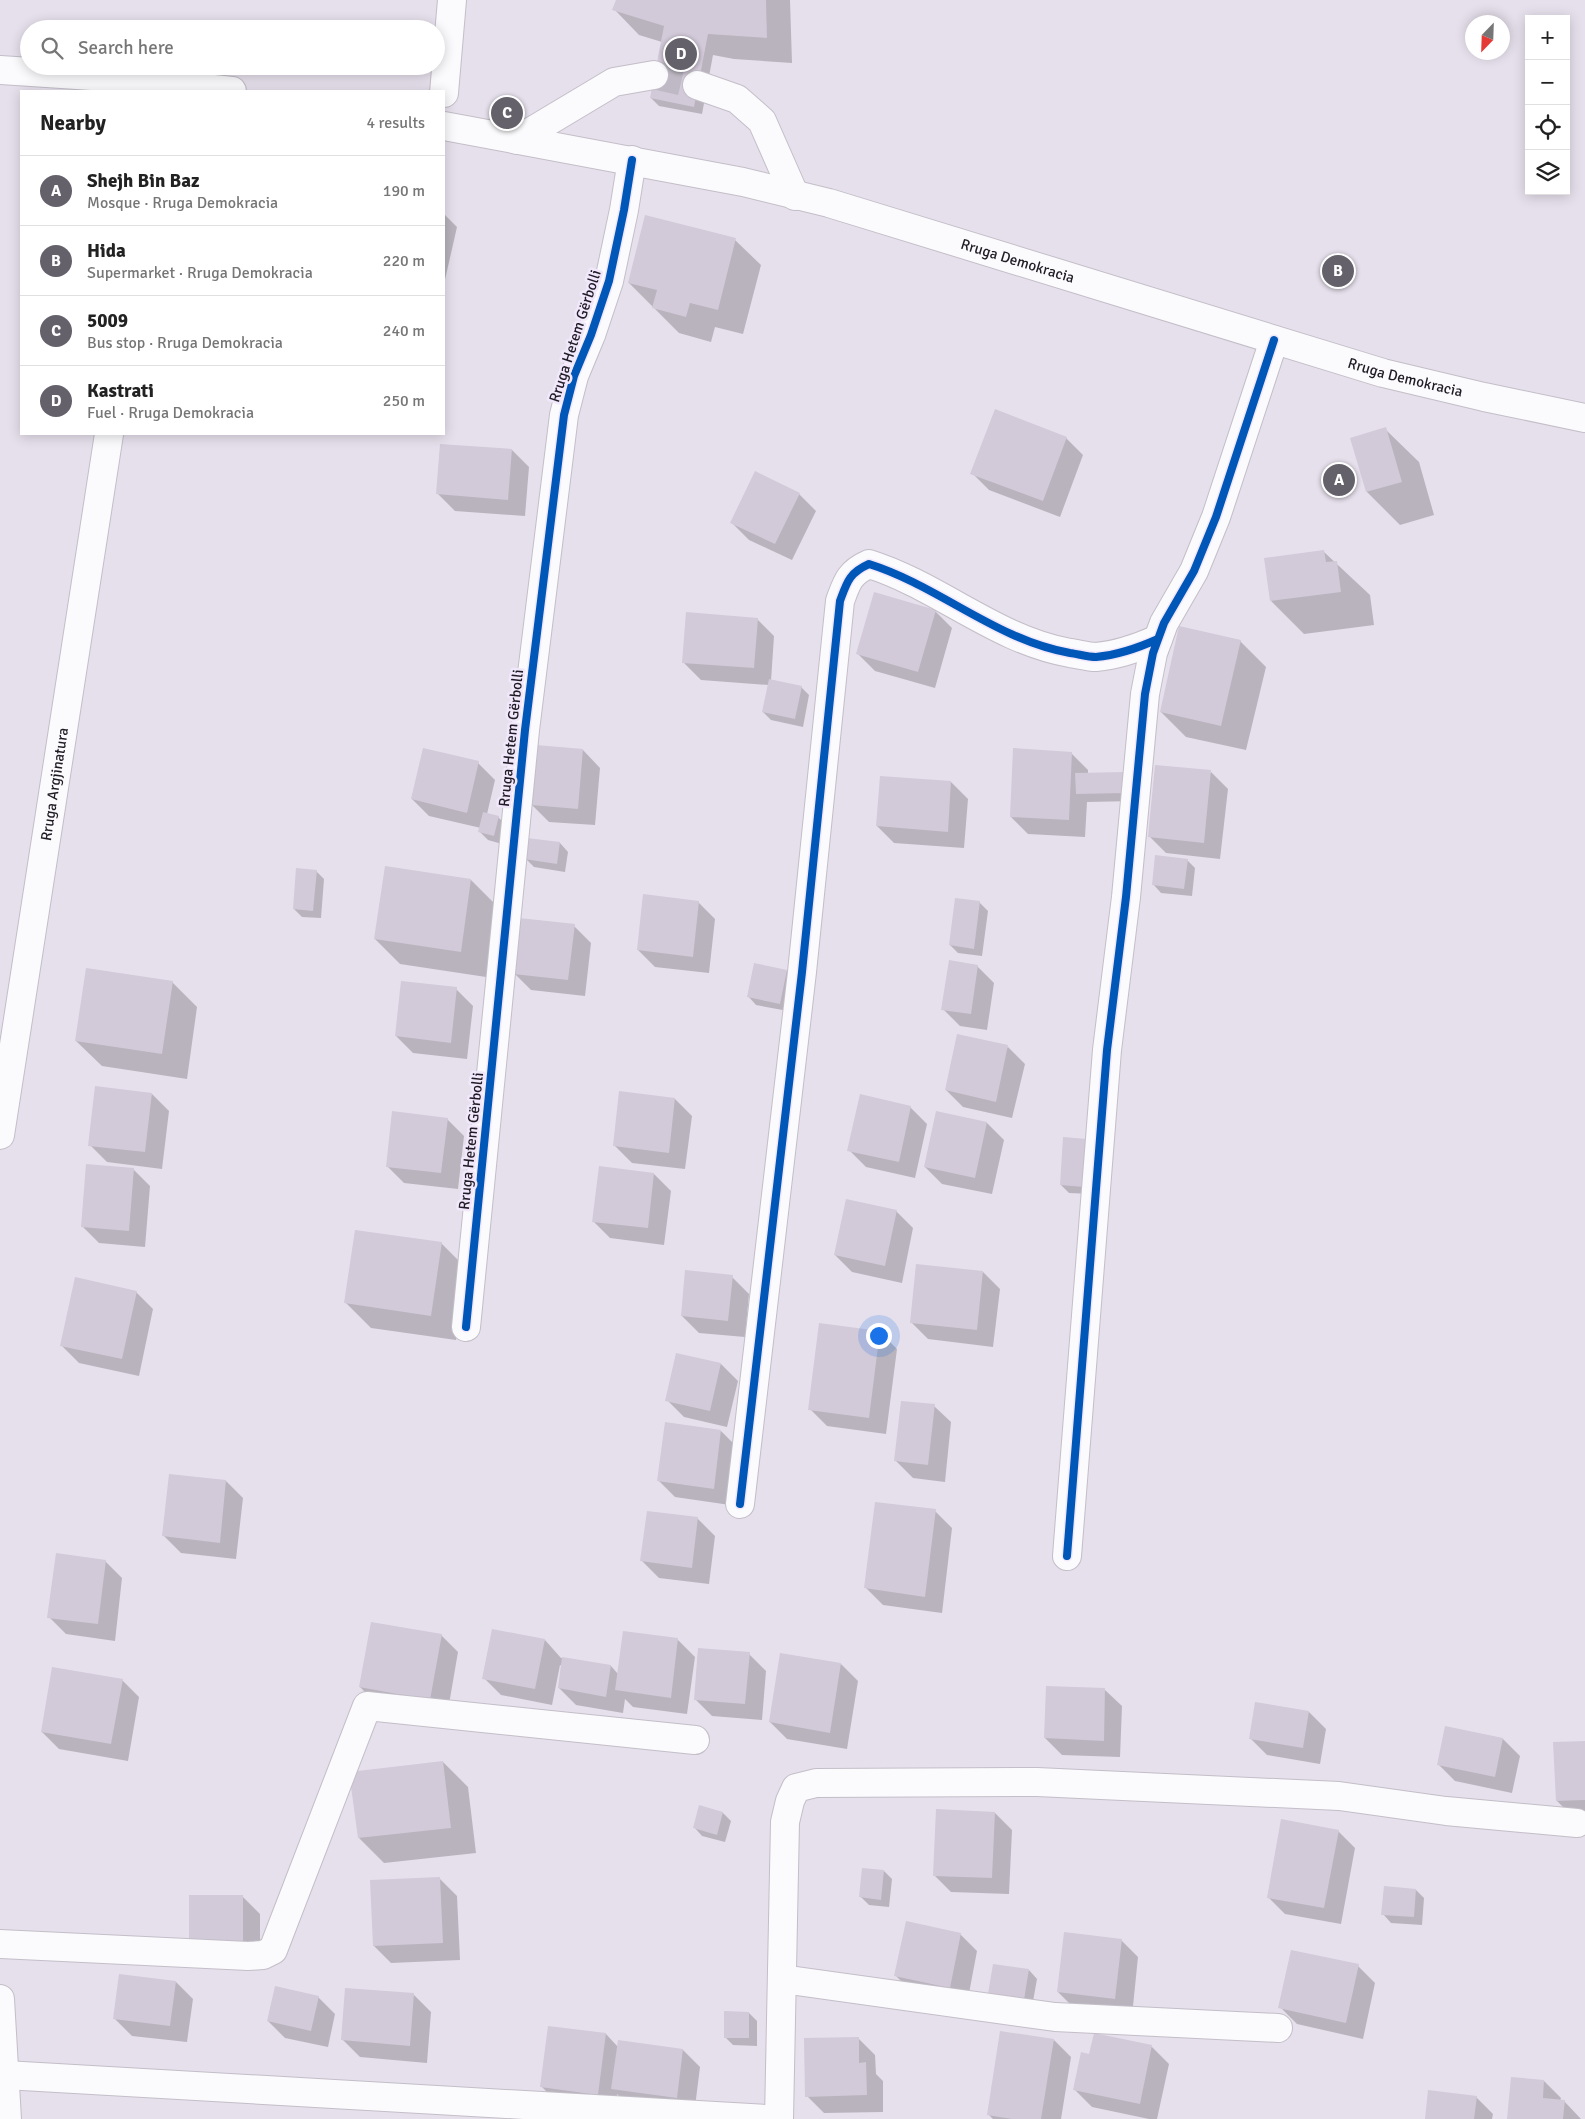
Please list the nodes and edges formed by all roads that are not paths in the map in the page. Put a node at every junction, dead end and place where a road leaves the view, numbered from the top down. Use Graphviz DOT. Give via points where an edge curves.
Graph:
graph roads {
  1 [pos="452,0"];
  2 [pos="1,70"];
  3 [pos="20,71"];
  4 [pos="77,75"];
  5 [pos="654,75"];
  6 [pos="697,85"];
  7 [pos="178,88"];
  8 [pos="214,90"];
  9 [pos="444,90"];
  10 [pos="445,126"];
  11 [pos="517,140"];
  12 [pos="632,160"];
  13 [pos="795,196"];
  14 [pos="1274,340"];
  15 [pos="1585,418"];
  16 [pos="109,435"];
  17 [pos="1158,639"];
  18 [pos="0,1135"];
  19 [pos="466,1327"];
  20 [pos="740,1504"];
  21 [pos="1067,1556"];
  22 [pos="695,1740"];
  23 [pos="1577,1823"];
  24 [pos="0,1944"];
  25 [pos="782,1979"];
  26 [pos="0,1999"];
  27 [pos="1278,2028"];
  28 [pos="5,2076"];
  29 [pos="6,2119"];
  30 [pos="766,2119"];
  31 [pos="779,2119"];
  1 -- 9 [label="street"];
  2 -- 3 [label="street"];
  4 -- 7 [label="street"];
  5 -- 11 [label="street" via="614,82"];
  6 -- 13 [label="street" via="737,99 762,121"];
  7 -- 8 [label="street"];
  10 -- 11 [label="street, Rruga Demokracia"];
  11 -- 12 [label="street, Rruga Demokracia"];
  12 -- 13 [label="street, Rruga Demokracia"];
  12 -- 19 [label="street, Rruga Hetem Gërbolli" via="609,281 574,376 564,415 525,730"];
  13 -- 14 [label="street, Rruga Demokracia" via="923,231"];
  14 -- 15 [label="street, Rruga Demokracia" via="1383,373"];
  14 -- 17 [label="street" via="1216,517 1194,571"];
  16 -- 18 [label="street, Rruga Argjinatura"];
  17 -- 20 [label="street" via="1132,650 1095,657 1055,650 1010,634 891,571 868,564 855,570 846,584 840,601 797,1022"];
  17 -- 21 [label="street" via="1145,694 1126,897 1107,1050"];
  22 -- 24 [label="street" via="367,1706 273,1950 263,1955 248,1956"];
  23 -- 25 [label="street" via="1446,1811 1339,1796 1037,1782 816,1782 796,1788 785,1822"];
  25 -- 27 [label="street" via="1055,2018"];
  25 -- 31 [label="street"];
  26 -- 28 [label="street"];
  28 -- 29 [label="street"];
  28 -- 30 [label="street"];
}
